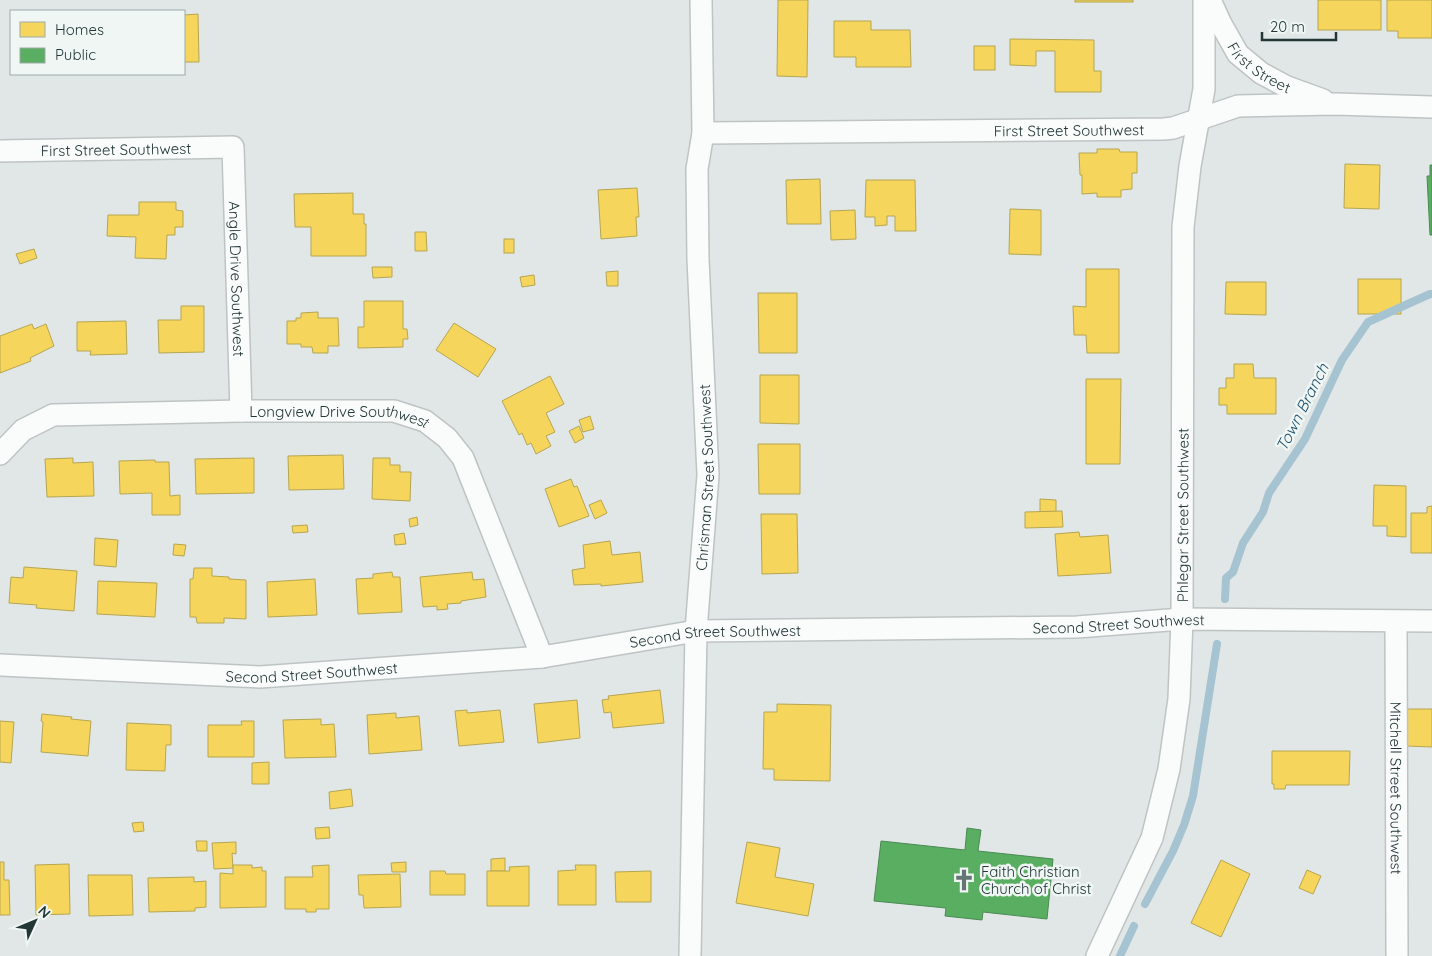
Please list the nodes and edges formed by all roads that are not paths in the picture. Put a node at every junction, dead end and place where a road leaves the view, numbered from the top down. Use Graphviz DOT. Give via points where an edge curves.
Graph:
graph roads {
  1 [pos="701,0"];
  2 [pos="1204,0"];
  3 [pos="1210,0"];
  4 [pos="1335,104"];
  5 [pos="1432,107"];
  6 [pos="1198,120"];
  7 [pos="703,133"];
  8 [pos="233,147"];
  9 [pos="0,151"];
  10 [pos="241,411"];
  11 [pos="0,454"];
  12 [pos="1182,619"];
  13 [pos="1432,621"];
  14 [pos="1396,622"];
  15 [pos="696,631"];
  16 [pos="542,657"];
  17 [pos="0,665"];
  18 [pos="690,956"];
  19 [pos="1097,956"];
  20 [pos="1397,956"];
  1 -- 7 [label="street, Chrisman Street Southwest"];
  2 -- 6 [label="street, Phlegar Street Southwest" via="1204,89"];
  3 -- 4 [label="street, First Street" via="1238,54 1261,73 1287,87"];
  4 -- 5 [label="street, First Street Southwest"];
  4 -- 6 [label="street, First Street Southwest" via="1238,106"];
  6 -- 7 [label="street, First Street Southwest" via="1164,129"];
  6 -- 12 [label="street, Phlegar Street Southwest" via="1183,227"];
  7 -- 15 [label="street, Chrisman Street Southwest" via="697,169 698,259 708,475"];
  8 -- 9 [label="street, First Street Southwest"];
  8 -- 10 [label="street, Angle Drive Southwest"];
  10 -- 11 [label="street, Longview Drive Southwest" via="53,415 23,430"];
  10 -- 16 [label="street, Longview Drive Southwest" via="394,410 425,421 447,438 462,458"];
  12 -- 14 [label="street, Second Street Southwest"];
  12 -- 15 [label="street, Second Street Southwest" via="1077,627"];
  12 -- 19 [label="street, Phlegar Street Southwest" via="1179,699 1169,769 1152,838"];
  13 -- 14 [label="street, Second Street Southwest"];
  14 -- 20 [label="street, Mitchell Street Southwest"];
  15 -- 16 [label="street, Second Street Southwest"];
  15 -- 18 [label="street, Chrisman Street Southwest"];
  16 -- 17 [label="street, Second Street Southwest" via="260,677"];
}
